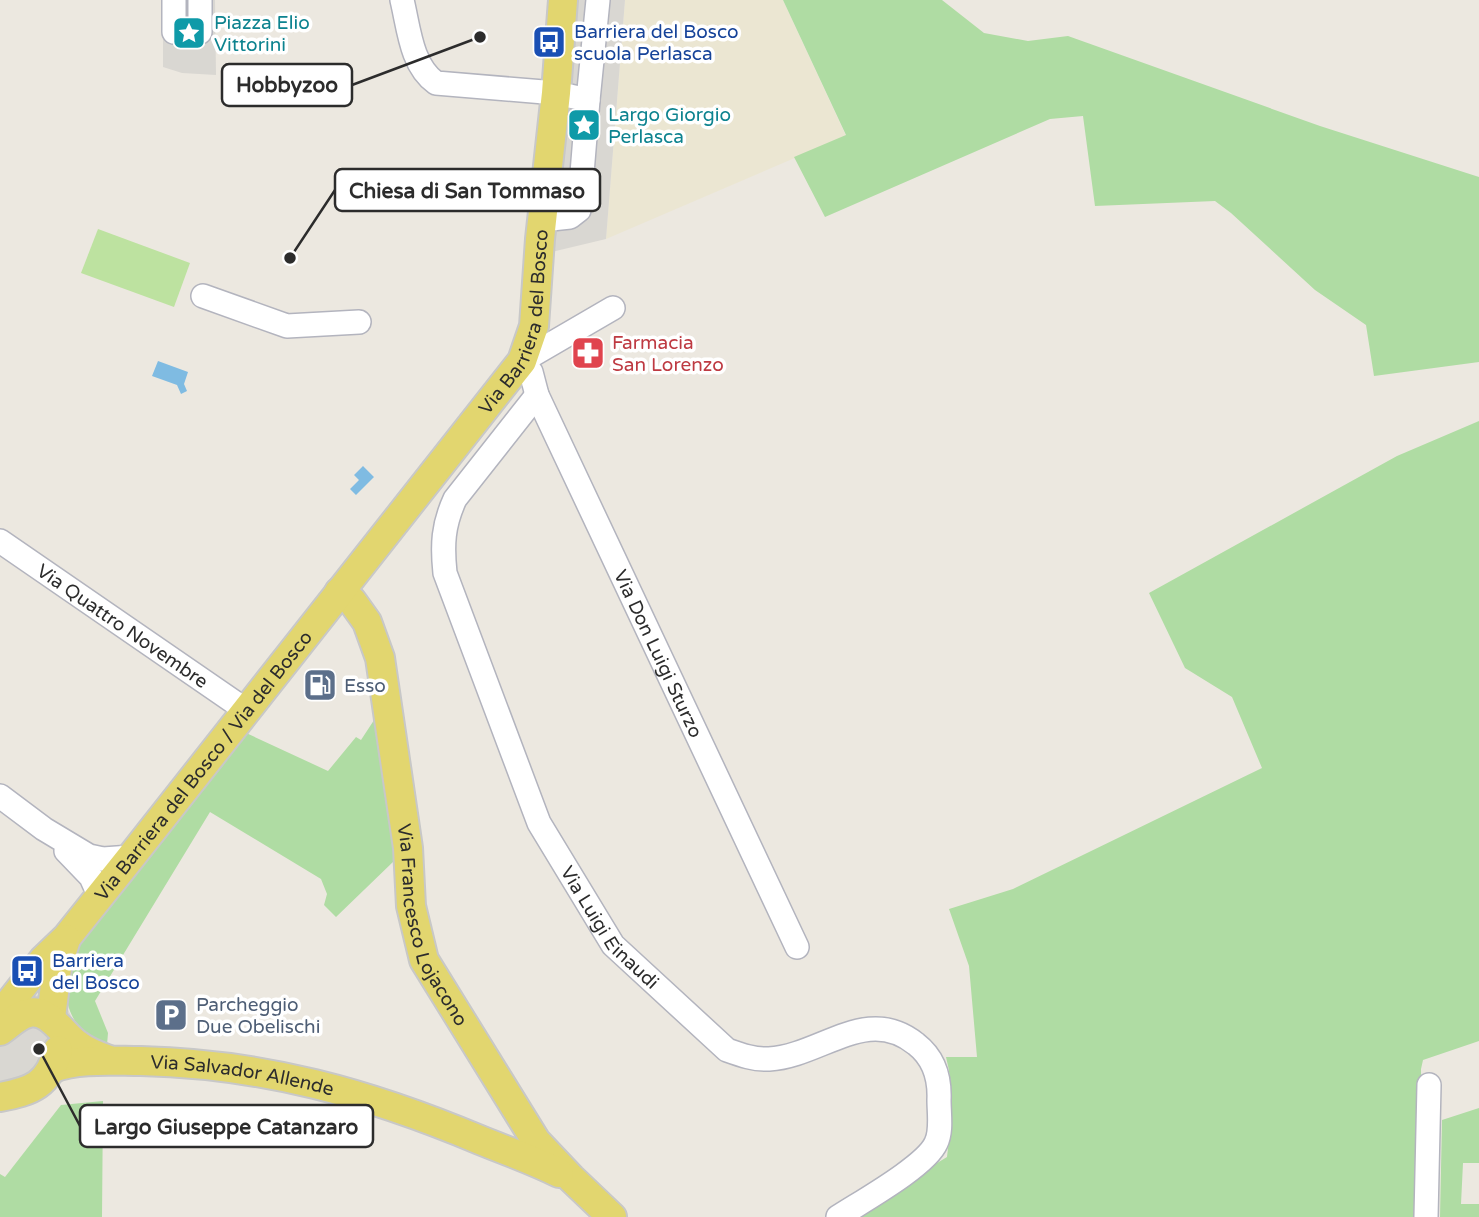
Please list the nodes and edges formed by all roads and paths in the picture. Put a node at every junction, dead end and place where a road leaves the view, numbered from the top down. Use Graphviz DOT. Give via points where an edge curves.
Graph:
graph roads {
  1 [pos="174,0"];
  2 [pos="200,0"];
  3 [pos="402,0"];
  4 [pos="563,0"];
  5 [pos="598,0"];
  6 [pos="556,93"];
  7 [pos="588,100"];
  8 [pos="542,220"];
  9 [pos="203,296"];
  10 [pos="613,308"];
  11 [pos="359,322"];
  12 [pos="522,361"];
  13 [pos="537,395"];
  14 [pos="0,541"];
  15 [pos="365,560"];
  16 [pos="339,592"];
  17 [pos="380,658"];
  18 [pos="247,711"];
  19 [pos="0,796"];
  20 [pos="44,829"];
  21 [pos="131,857"];
  22 [pos="99,895"];
  23 [pos="67,937"];
  24 [pos="797,947"];
  25 [pos="0,1015"];
  26 [pos="53,1022"];
  27 [pos="0,1031"];
  28 [pos="111,1060"];
  29 [pos="52,1068"];
  30 [pos="1429,1085"];
  31 [pos="0,1097"];
  32 [pos="491,1144"];
  33 [pos="571,1178"];
  34 [pos="593,1217"];
  35 [pos="612,1217"];
  36 [pos="838,1217"];
  37 [pos="1426,1217"];
  1 -- 2 [label="street" via="174,32 200,33"];
  3 -- 6 [label="street" via="419,63 436,83"];
  4 -- 6 [label="main road, Via Barriera del Bosco"];
  5 -- 7 [label="street"];
  6 -- 7 [label="street"];
  6 -- 8 [label="main road, Via Barriera del Bosco"];
  7 -- 8 [label="street" via="579,210 570,217"];
  8 -- 12 [label="main road, Via Barriera del Bosco" via="534,326"];
  9 -- 11 [label="street" via="287,326"];
  10 -- 12 [label="street"];
  12 -- 13 [label="street, Via Don Luigi Sturzo" via="531,372"];
  12 -- 15 [label="main road, Via Barriera del Bosco"];
  13 -- 24 [label="street, Via Don Luigi Sturzo"];
  13 -- 36 [label="street, Via Luigi Einaudi" via="455,499 442,542 445,573 539,823 613,945 727,1050 768,1059 867,1028 884,1028 906,1036 935,1066 940,1091 936,1144 924,1159"];
  14 -- 18 [label="street, Via Quattro Novembre"];
  15 -- 16 [label="main road, Via Barriera del Bosco"];
  15 -- 17 [label="main road"];
  16 -- 17 [label="main road, Via Francesco Lojacono" via="363,615"];
  16 -- 18 [label="main road, Via Barriera del Bosco / Via del Bosco"];
  17 -- 33 [label="main road, Via Francesco Lojacono" via="408,848 411,906 424,960 536,1141"];
  18 -- 21 [label="main road, Via Barriera del Bosco / Via del Bosco"];
  19 -- 20 [label="street"];
  20 -- 21 [label="street" via="89,856"];
  20 -- 22 [label="street" via="91,877"];
  21 -- 22 [label="main road, Via Barriera del Bosco / Via del Bosco"];
  22 -- 23 [label="main road, Via Barriera del Bosco / Via del Bosco"];
  23 -- 25 [label="main road"];
  23 -- 26 [label="main road" via="57,968"];
  26 -- 27 [label="main road" via="32,1012"];
  26 -- 28 [label="main road" via="76,1045"];
  26 -- 29 [label="main road" via="58,1050"];
  28 -- 29 [label="main road"];
  28 -- 32 [label="main road, Via Salvador Allende" via="205,1065 295,1078 417,1113"];
  29 -- 31 [label="main road" via="45,1080 30,1090"];
  30 -- 37 [label="street"];
  32 -- 33 [label="main road"];
  32 -- 34 [label="main road" via="560,1189"];
  33 -- 35 [label="main road, Via Francesco Lojacono"];
}
